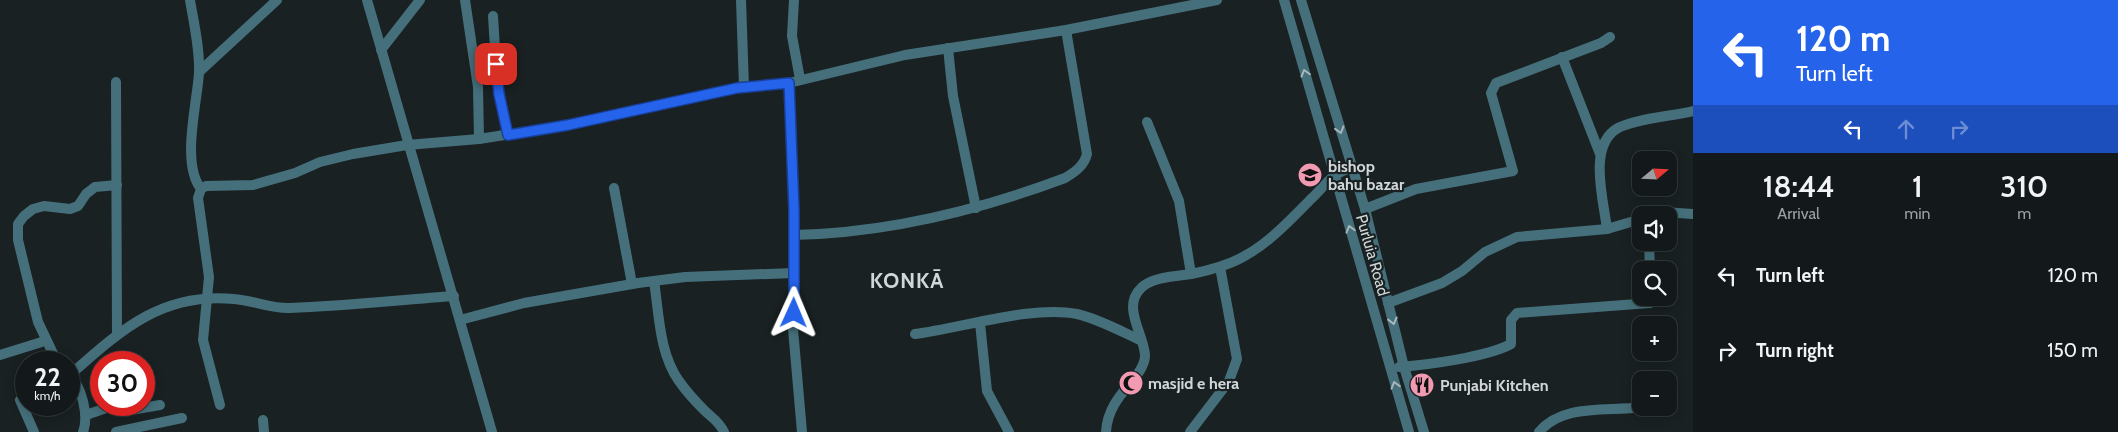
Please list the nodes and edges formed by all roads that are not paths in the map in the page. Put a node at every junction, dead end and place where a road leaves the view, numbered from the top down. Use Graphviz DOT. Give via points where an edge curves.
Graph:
graph roads {
  1 [pos="190,0"];
  2 [pos="277,0"];
  3 [pos="367,0"];
  4 [pos="420,0"];
  5 [pos="465,0"];
  6 [pos="741,0"];
  7 [pos="794,0"];
  8 [pos="1217,0"];
  9 [pos="1284,0"];
  10 [pos="1301,0"];
  11 [pos="492,16"];
  12 [pos="1066,30"];
  13 [pos="1610,36"];
  14 [pos="948,48"];
  15 [pos="381,50"];
  16 [pos="1562,57"];
  17 [pos="199,72"];
  18 [pos="800,79"];
  19 [pos="116,82"];
  20 [pos="789,83"];
  21 [pos="744,87"];
  22 [pos="1693,111"];
  23 [pos="1147,122"];
  24 [pos="508,135"];
  25 [pos="479,139"];
  26 [pos="409,145"];
  27 [pos="1600,154"];
  28 [pos="1352,168"];
  29 [pos="1334,174"];
  30 [pos="117,185"];
  31 [pos="614,188"];
  32 [pos="200,189"];
  33 [pos="976,208"];
  34 [pos="1365,210"];
  35 [pos="1677,213"];
  36 [pos="1693,214"];
  37 [pos="1632,222"];
  38 [pos="1607,229"];
  39 [pos="793,235"];
  40 [pos="1220,267"];
  41 [pos="794,273"];
  42 [pos="1191,274"];
  43 [pos="654,281"];
  44 [pos="632,284"];
  45 [pos="454,296"];
  46 [pos="208,298"];
  47 [pos="1388,303"];
  48 [pos="1632,303"];
  49 [pos="460,320"];
  50 [pos="980,323"];
  51 [pos="117,334"];
  52 [pos="915,334"];
  53 [pos="1140,340"];
  54 [pos="45,341"];
  55 [pos="51,351"];
  56 [pos="0,355"];
  57 [pos="80,366"];
  58 [pos="1404,367"];
  59 [pos="1390,368"];
  60 [pos="80,393"];
  61 [pos="160,405"];
  62 [pos="220,405"];
  63 [pos="155,406"];
  64 [pos="1632,409"];
  65 [pos="90,414"];
  66 [pos="86,415"];
  67 [pos="27,416"];
  68 [pos="182,418"];
  69 [pos="263,420"];
  70 [pos="123,431"];
  71 [pos="34,432"];
  72 [pos="83,432"];
  73 [pos="264,432"];
  74 [pos="492,432"];
  75 [pos="724,432"];
  76 [pos="802,432"];
  77 [pos="1009,432"];
  78 [pos="1106,432"];
  79 [pos="1190,432"];
  80 [pos="1409,432"];
  81 [pos="1424,432"];
  82 [pos="1539,432"];
  1 -- 17 [label="street"];
  2 -- 17 [label="street"];
  3 -- 15 [label="street"];
  4 -- 15 [label="street"];
  5 -- 25 [label="street" via="478,80"];
  6 -- 21 [label="street"];
  7 -- 18 [label="street" via="792,36"];
  8 -- 12 [label="street"];
  29 -- 9 [label="street, Purluia Road, one-way"];
  10 -- 28 [label="street, Purluia Road, one-way"];
  11 -- 24 [label="street" via="497,80"];
  12 -- 14 [label="street"];
  12 -- 33 [label="street" via="1086,145 1085,162 1065,178"];
  13 -- 16 [label="street" via="1601,43"];
  14 -- 18 [label="street"];
  14 -- 33 [label="street" via="953,96"];
  15 -- 26 [label="street"];
  16 -- 27 [label="street"];
  16 -- 34 [label="street" via="1496,83 1491,94 1514,171 1416,189"];
  17 -- 32 [label="street" via="191,165 194,182"];
  18 -- 20 [label="street"];
  19 -- 30 [label="street"];
  20 -- 21 [label="street"];
  20 -- 39 [label="street"];
  21 -- 24 [label="street"];
  22 -- 27 [label="street" via="1616,129"];
  23 -- 42 [label="street" via="1179,202"];
  24 -- 25 [label="street"];
  25 -- 26 [label="street"];
  26 -- 32 [label="street" via="320,162 253,185 215,185"];
  26 -- 45 [label="street"];
  27 -- 38 [label="street"];
  28 -- 29 [label="street"];
  28 -- 34 [label="street, Purluia Road"];
  29 -- 40 [label="street" via="1265,242 1250,254"];
  59 -- 29 [label="street, Purluia Road, one-way"];
  30 -- 51 [label="street"];
  30 -- 54 [label="street" via="95,187 78,206 70,209 44,206 34,209 18,224 18,240"];
  31 -- 44 [label="street"];
  32 -- 46 [label="street" via="198,208 209,276"];
  33 -- 39 [label="street" via="872,230"];
  34 -- 47 [label="street, Purluia Road"];
  35 -- 36 [label="street"];
  37 -- 38 [label="street"];
  38 -- 47 [label="street" via="1517,238 1485,252 1462,272 1442,283"];
  39 -- 41 [label="street"];
  40 -- 42 [label="street"];
  40 -- 79 [label="street" via="1237,359 1229,381"];
  41 -- 43 [label="street"];
  41 -- 76 [label="street" via="794,340"];
  42 -- 53 [label="street" via="1149,283 1137,293 1133,308"];
  43 -- 44 [label="street"];
  43 -- 75 [label="street" via="671,368 688,393 720,423"];
  44 -- 49 [label="street" via="524,303"];
  45 -- 46 [label="street" via="288,308"];
  45 -- 49 [label="street"];
  46 -- 51 [label="street" via="181,303 140,318"];
  46 -- 62 [label="street" via="203,324 204,346"];
  47 -- 58 [label="street, Purluia Road, one-way"];
  48 -- 58 [label="street" via="1517,313 1511,320 1511,344 1450,360"];
  49 -- 74 [label="street"];
  50 -- 52 [label="street"];
  50 -- 53 [label="street" via="1065,312 1087,317"];
  50 -- 77 [label="street" via="987,392"];
  51 -- 57 [label="street"];
  53 -- 78 [label="street" via="1144,348 1143,363 1112,407"];
  54 -- 55 [label="street"];
  54 -- 56 [label="street"];
  58 -- 59 [label="street"];
  58 -- 81 [label="street, Purluia Road"];
  80 -- 59 [label="street, Purluia Road, one-way"];
  60 -- 66 [label="street"];
  61 -- 63 [label="street"];
  64 -- 82 [label="street" via="1575,412"];
  65 -- 66 [label="street"];
  66 -- 72 [label="street"];
  67 -- 71 [label="street"];
  68 -- 70 [label="street"];
  69 -- 73 [label="street"];
}
